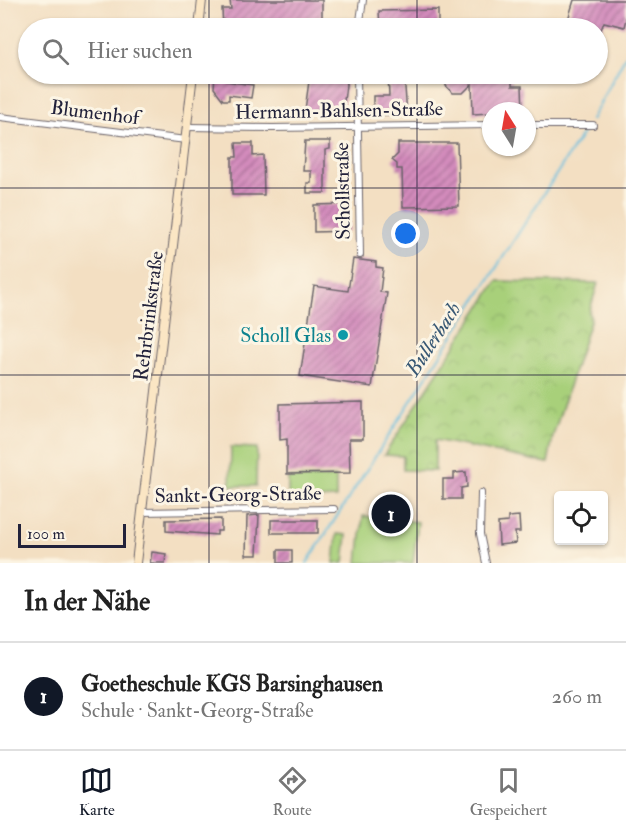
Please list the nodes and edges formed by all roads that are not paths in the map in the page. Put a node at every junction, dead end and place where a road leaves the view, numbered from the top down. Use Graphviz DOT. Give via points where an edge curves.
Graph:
graph roads {
  1 [pos="202,0"];
  2 [pos="363,0"];
  3 [pos="200,18"];
  4 [pos="360,18"];
  5 [pos="192,84"];
  6 [pos="357,84"];
  7 [pos="0,117"];
  8 [pos="482,125"];
  9 [pos="536,125"];
  10 [pos="593,125"];
  11 [pos="187,127"];
  12 [pos="357,127"];
  13 [pos="186,140"];
  14 [pos="360,255"];
  15 [pos="481,493"];
  16 [pos="334,509"];
  17 [pos="142,512"];
  18 [pos="136,563"];
  19 [pos="486,563"];
  1 -- 3 [label="main road"];
  2 -- 4 [label="street"];
  5 -- 11 [label="main road, Rehrbrinkstraße"];
  6 -- 12 [label="street, Schollstraße"];
  7 -- 13 [label="street, Blumenhof"];
  8 -- 12 [label="street, Hermann-Bahlsen-Straße"];
  9 -- 10 [label="street"];
  11 -- 12 [label="street, Hermann-Bahlsen-Straße"];
  11 -- 13 [label="main road, Rehrbrinkstraße"];
  12 -- 14 [label="street, Schollstraße"];
  13 -- 17 [label="main road, Rehrbrinkstraße"];
  15 -- 19 [label="street" via="480,534"];
  16 -- 17 [label="street, Sankt-Georg-Straße"];
  17 -- 18 [label="main road, Rehrbrinkstraße"];
}
